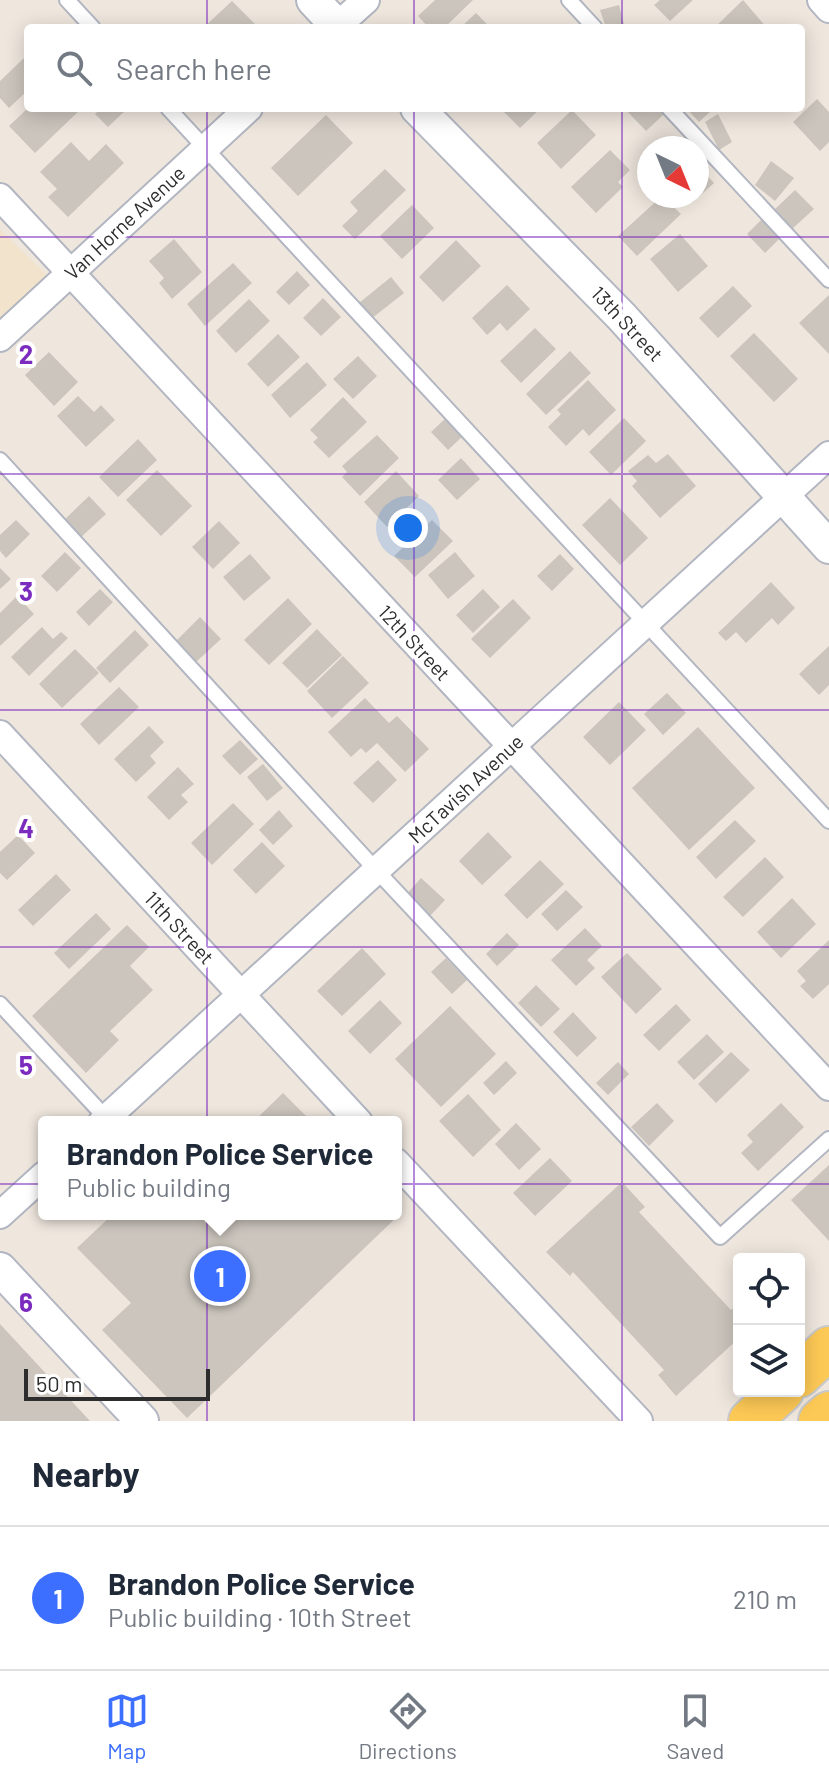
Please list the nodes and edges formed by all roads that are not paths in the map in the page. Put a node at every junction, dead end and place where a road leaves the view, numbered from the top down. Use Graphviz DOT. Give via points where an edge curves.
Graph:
graph roads {
  1 [pos="67,0"];
  2 [pos="313,0"];
  3 [pos="366,0"];
  4 [pos="569,0"];
  5 [pos="821,0"];
  6 [pos="829,9"];
  7 [pos="89,24"];
  8 [pos="334,24"];
  9 [pos="340,24"];
  10 [pos="591,24"];
  11 [pos="172,112"];
  12 [pos="245,112"];
  13 [pos="421,112"];
  14 [pos="673,112"];
  15 [pos="205,148"];
  16 [pos="0,197"];
  17 [pos="71,273"];
  18 [pos="829,280"];
  19 [pos="0,338"];
  20 [pos="829,455"];
  21 [pos="0,460"];
  22 [pos="783,497"];
  23 [pos="829,547"];
  24 [pos="646,623"];
  25 [pos="0,734"];
  26 [pos="511,747"];
  27 [pos="829,821"];
  28 [pos="377,871"];
  29 [pos="242,996"];
  30 [pos="0,1004"];
  31 [pos="829,1087"];
  32 [pos="100,1116"];
  33 [pos="108,1116"];
  34 [pos="353,1116"];
  35 [pos="829,1139"];
  36 [pos="402,1168"];
  37 [pos="38,1180"];
  38 [pos="0,1215"];
  39 [pos="0,1269"];
  40 [pos="829,1348"];
  41 [pos="805,1370"];
  42 [pos="776,1397"];
  43 [pos="829,1413"];
  44 [pos="142,1421"];
  45 [pos="639,1421"];
  46 [pos="750,1421"];
  47 [pos="820,1421"];
  1 -- 7 [label="lane"];
  2 -- 8 [label="street"];
  3 -- 9 [label="street"];
  4 -- 10 [label="lane"];
  5 -- 6 [label="street"];
  11 -- 15 [label="lane"];
  12 -- 15 [label="street, Van Horne Avenue"];
  13 -- 22 [label="street, 13th Street" via="622,317"];
  14 -- 18 [label="lane"];
  15 -- 17 [label="street, Van Horne Avenue"];
  15 -- 24 [label="lane"];
  16 -- 17 [label="street, 12th Street"];
  17 -- 19 [label="street, Van Horne Avenue"];
  17 -- 26 [label="street, 12th Street"];
  20 -- 22 [label="street, McTavish Avenue"];
  21 -- 28 [label="lane"];
  22 -- 23 [label="street, 13th Street"];
  22 -- 24 [label="street, McTavish Avenue"];
  24 -- 26 [label="street, McTavish Avenue"];
  24 -- 27 [label="lane"];
  25 -- 29 [label="street, 11th Street"];
  26 -- 28 [label="street, McTavish Avenue"];
  26 -- 31 [label="street, 12th Street"];
  28 -- 29 [label="street, McTavish Avenue"];
  28 -- 35 [label="lane" via="720,1237"];
  29 -- 33 [label="street, McTavish Avenue"];
  29 -- 34 [label="street, 11th Street"];
  30 -- 32 [label="lane"];
  36 -- 45 [label="street"];
  37 -- 38 [label="street"];
  39 -- 44 [label="street"];
  40 -- 41 [label="main road"];
  42 -- 46 [label="main road"];
  43 -- 47 [label="main road"];
}
